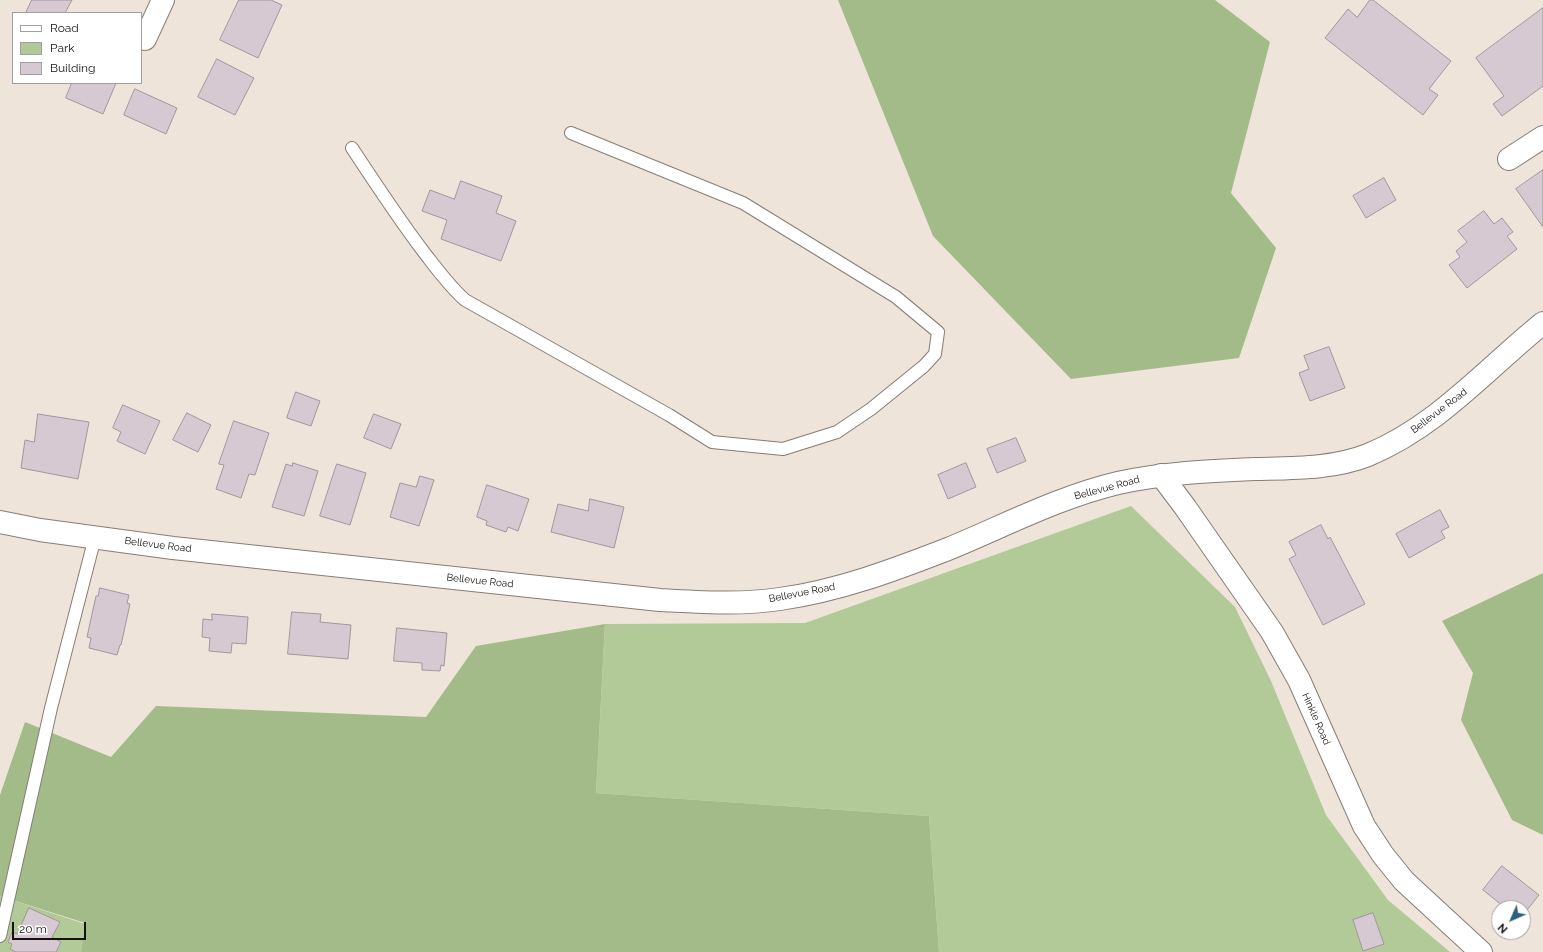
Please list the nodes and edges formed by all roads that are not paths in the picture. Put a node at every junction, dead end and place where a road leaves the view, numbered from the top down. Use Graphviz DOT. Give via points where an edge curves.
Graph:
graph roads {
  1 [pos="163,0"];
  2 [pos="145,39"];
  3 [pos="571,133"];
  4 [pos="1543,137"];
  5 [pos="352,148"];
  6 [pos="1508,159"];
  7 [pos="1543,324"];
  8 [pos="1161,475"];
  9 [pos="0,522"];
  10 [pos="95,537"];
  11 [pos="0,936"];
  12 [pos="1481,952"];
  1 -- 2 [label="street"];
  3 -- 5 [label="lane" via="743,203 896,297 938,332 935,354 871,409 836,432 783,449 712,442 465,300 452,288 419,245"];
  4 -- 6 [label="street"];
  7 -- 8 [label="street, Bellevue Road" via="1424,425 1397,442 1366,456 1336,464 1305,468 1218,470"];
  8 -- 10 [label="street, Bellevue Road" via="1117,483 1073,496 881,574 780,599 735,603 653,599 173,548"];
  8 -- 12 [label="street, Hinkle Road" via="1272,632 1298,680 1364,826 1383,855 1404,881"];
  9 -- 10 [label="street, Bellevue Road"];
  10 -- 11 [label="lane" via="51,708"];
}
